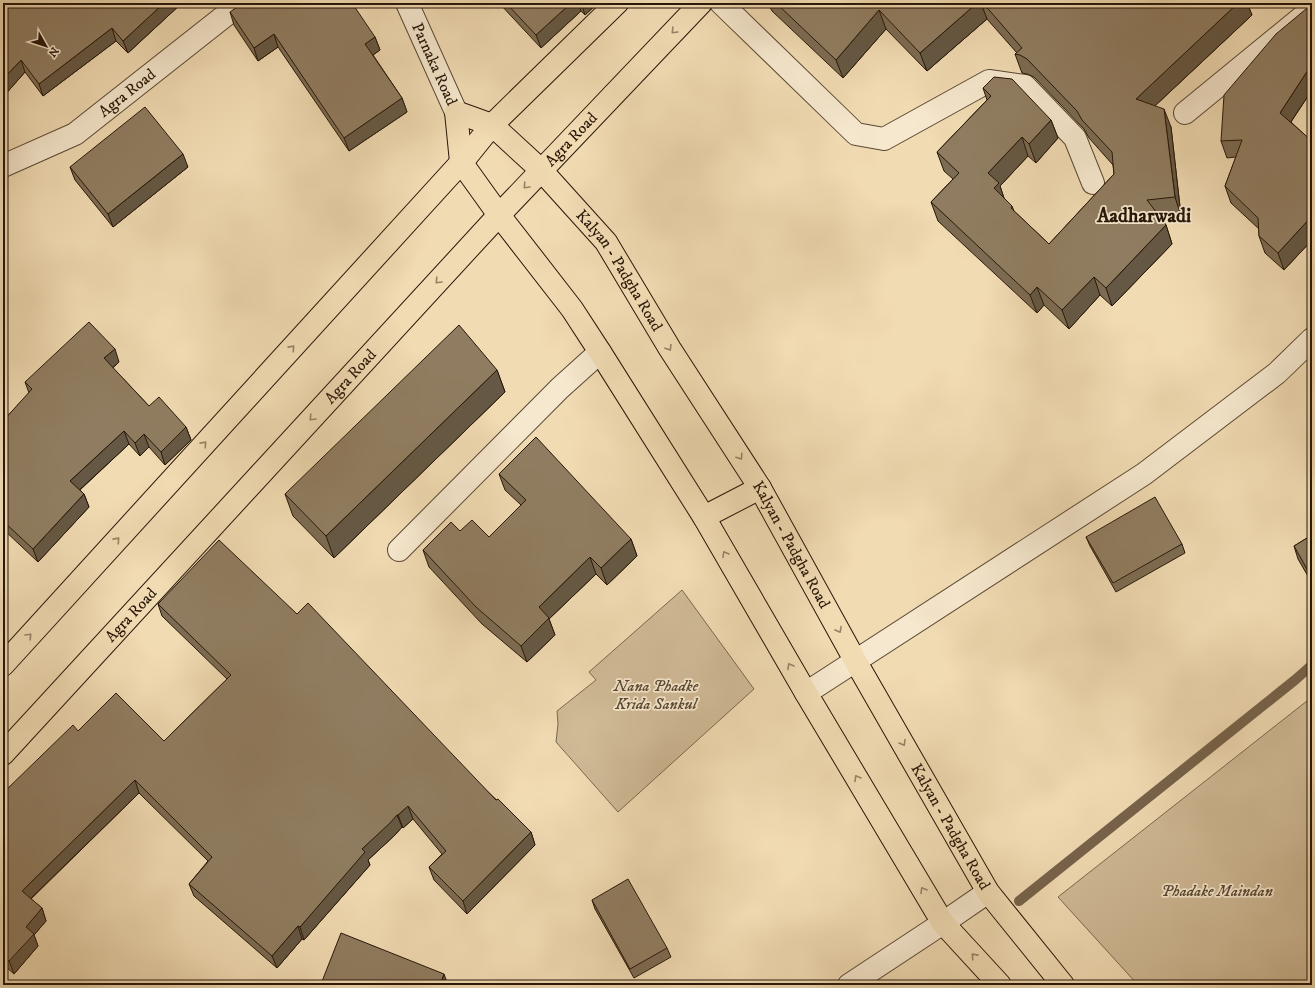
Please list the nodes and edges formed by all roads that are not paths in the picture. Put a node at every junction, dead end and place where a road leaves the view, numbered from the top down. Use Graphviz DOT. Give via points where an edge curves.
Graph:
graph roads {
  1 [pos="241,3"];
  2 [pos="407,3"];
  3 [pos="617,3"];
  4 [pos="701,3"];
  5 [pos="721,3"];
  6 [pos="1312,9"];
  7 [pos="456,112"];
  8 [pos="1185,113"];
  9 [pos="492,125"];
  10 [pos="461,162"];
  11 [pos="3,166"];
  12 [pos="541,170"];
  13 [pos="1093,183"];
  14 [pos="499,214"];
  15 [pos="1312,339"];
  16 [pos="600,352"];
  17 [pos="760,488"];
  18 [pos="704,517"];
  19 [pos="399,550"];
  20 [pos="856,662"];
  21 [pos="3,665"];
  22 [pos="806,693"];
  23 [pos="3,754"];
  24 [pos="988,892"];
  25 [pos="943,923"];
  26 [pos="848,985"];
  27 [pos="1000,985"];
  28 [pos="1063,985"];
  1 -- 11 [label="street, Agra Road" via="75,134"];
  2 -- 7 [label="street, Parnaka Road"];
  3 -- 9 [label="main road"];
  4 -- 12 [label="main road, Agra Road, one-way"];
  5 -- 13 [label="street" via="856,134 884,139 989,80 1024,86 1075,138"];
  6 -- 8 [label="street"];
  7 -- 9 [label="main road, Parnaka Road"];
  7 -- 10 [label="main road"];
  9 -- 10 [label="main road"];
  9 -- 12 [label="main road, Kalyan - Padgha Road"];
  10 -- 14 [label="main road"];
  21 -- 10 [label="main road, one-way"];
  12 -- 14 [label="main road, Agra Road, one-way"];
  12 -- 17 [label="main road, Kalyan - Padgha Road, one-way" via="606,242 670,350"];
  14 -- 16 [label="main road" via="572,309"];
  14 -- 23 [label="main road, Agra Road, one-way"];
  15 -- 20 [label="street" via="1277,373 1144,474"];
  16 -- 18 [label="main road"];
  16 -- 19 [label="street" via="560,388"];
  17 -- 18 [label="main road"];
  17 -- 20 [label="main road, Kalyan - Padgha Road, one-way"];
  22 -- 18 [label="main road, one-way"];
  20 -- 22 [label="street"];
  20 -- 24 [label="main road, Kalyan - Padgha Road, one-way"];
  25 -- 22 [label="main road, one-way"];
  24 -- 25 [label="street"];
  24 -- 28 [label="main road, Kalyan - Padgha Road"];
  25 -- 26 [label="street"];
  27 -- 25 [label="main road, one-way"];
}
